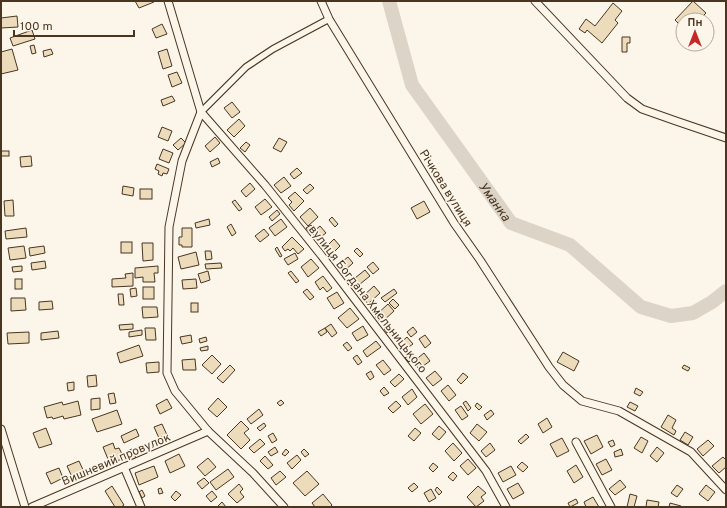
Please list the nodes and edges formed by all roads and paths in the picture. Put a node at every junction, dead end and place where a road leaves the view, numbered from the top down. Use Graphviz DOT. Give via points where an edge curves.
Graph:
graph roads {
  1 [pos="168,1"];
  2 [pos="321,1"];
  3 [pos="535,1"];
  4 [pos="329,19"];
  5 [pos="202,112"];
  6 [pos="726,138"];
  7 [pos="1,430"];
  8 [pos="208,431"];
  9 [pos="576,442"];
  10 [pos="124,467"];
  11 [pos="726,490"];
  12 [pos="24,507"];
  13 [pos="32,507"];
  14 [pos="141,507"];
  15 [pos="284,507"];
  16 [pos="506,507"];
  17 [pos="611,507"];
  1 -- 5 [label="street"];
  2 -- 4 [label="street, Річкова вулиця"];
  3 -- 6 [label="street" via="627,98 642,109"];
  4 -- 5 [label="street" via="273,49 246,67"];
  4 -- 11 [label="street, Річкова вулиця" via="454,223 549,367 563,384 582,401 619,412 691,452"];
  5 -- 8 [label="street" via="182,161 169,226 167,372 175,390"];
  5 -- 16 [label="street, вулиця Богдана Хмельницького" via="321,254 486,470"];
  7 -- 12 [label="street"];
  8 -- 10 [label="street, Вишневий провулок"];
  8 -- 15 [label="street" via="253,472"];
  9 -- 17 [label="street"];
  10 -- 13 [label="street, Вишневий провулок"];
  10 -- 14 [label="street"];
}
